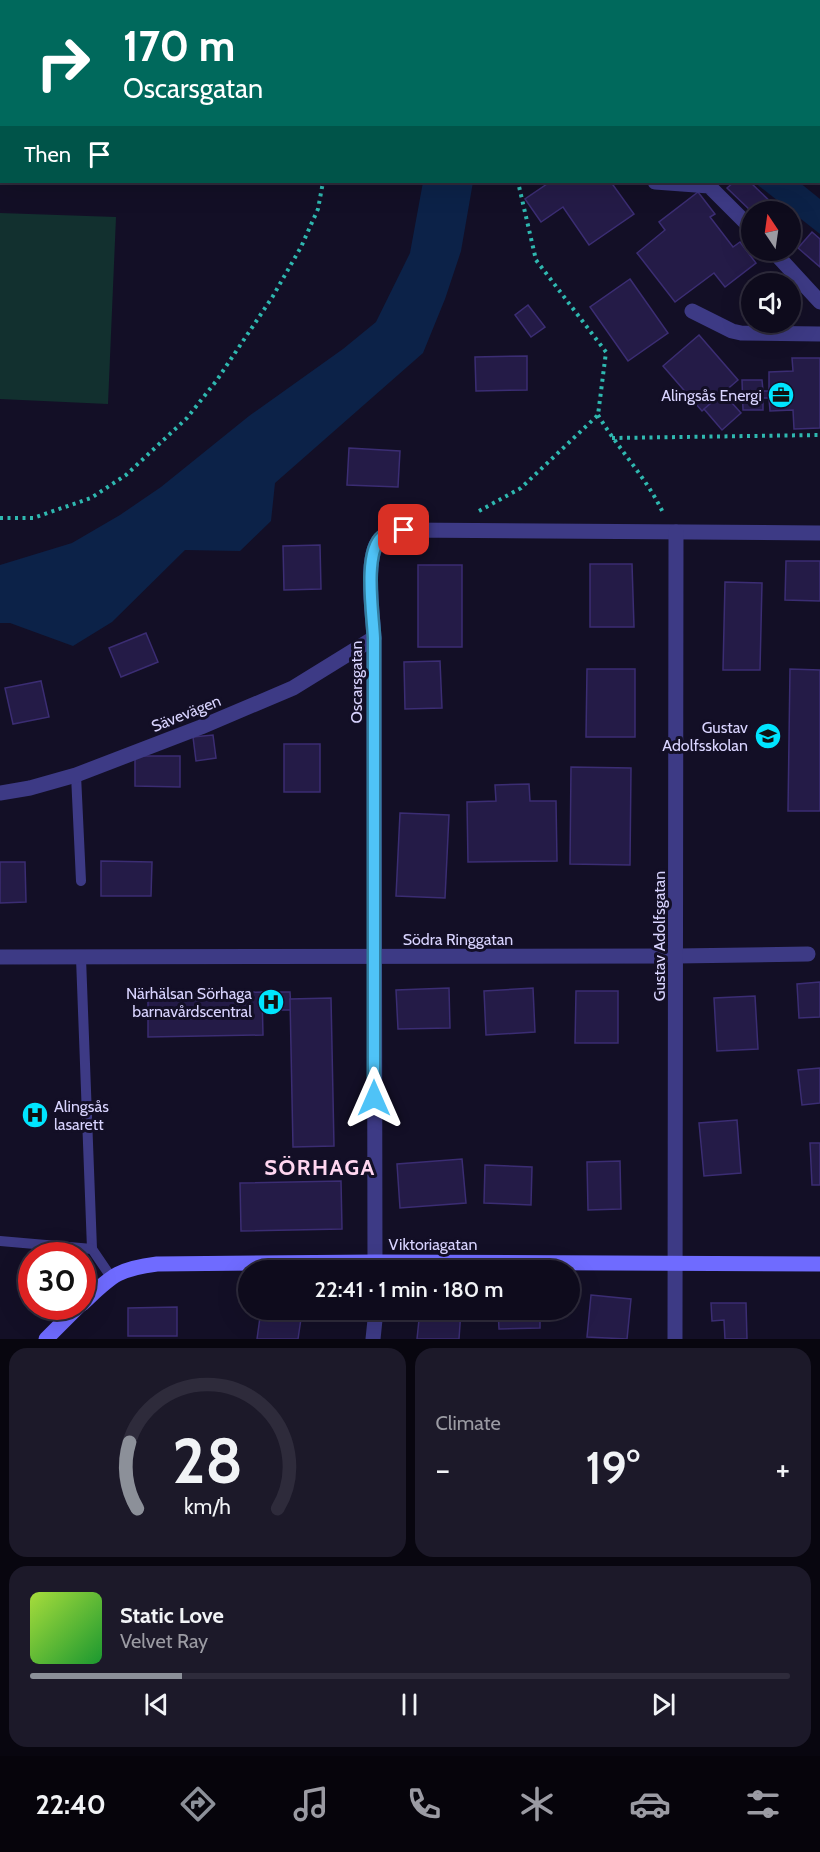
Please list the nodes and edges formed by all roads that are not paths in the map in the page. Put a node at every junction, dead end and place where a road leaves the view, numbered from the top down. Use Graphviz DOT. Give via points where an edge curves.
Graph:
graph roads {
  1 [pos="668,183"];
  2 [pos="741,218"];
  3 [pos="782,261"];
  4 [pos="820,302"];
  5 [pos="692,311"];
  6 [pos="820,334"];
  7 [pos="673,532"];
  8 [pos="820,533"];
  9 [pos="374,638"];
  10 [pos="76,775"];
  11 [pos="0,793"];
  12 [pos="81,881"];
  13 [pos="808,954"];
  14 [pos="0,957"];
  15 [pos="374,957"];
  16 [pos="677,957"];
  17 [pos="81,958"];
  18 [pos="0,1241"];
  19 [pos="92,1242"];
  20 [pos="18,1243"];
  21 [pos="96,1255"];
  22 [pos="375,1260"];
  23 [pos="820,1263"];
  24 [pos="677,1264"];
  25 [pos="797,1264"];
  26 [pos="238,1265"];
  27 [pos="580,1265"];
  28 [pos="820,1269"];
  29 [pos="111,1277"];
  30 [pos="96,1291"];
  31 [pos="66,1320"];
  32 [pos="375,1320"];
  33 [pos="46,1339"];
  34 [pos="372,1339"];
  35 [pos="675,1339"];
  1 -- 2 [label="street" via="709,186"];
  3 -- 4 [label="street"];
  5 -- 6 [label="street" via="741,333"];
  7 -- 8 [label="street, Oscarsgatan"];
  7 -- 9 [label="street, Oscarsgatan" via="404,530 382,536 374,547 370,579"];
  7 -- 16 [label="street, Gustav Adolfsgatan"];
  9 -- 10 [label="street, Sävevägen" via="293,688"];
  9 -- 15 [label="street, Oscarsgatan"];
  10 -- 11 [label="street, Sävevägen"];
  10 -- 12 [label="lane"];
  13 -- 16 [label="street, Södra Ringgatan"];
  14 -- 17 [label="street, Södra Ringgatan"];
  15 -- 16 [label="street, Södra Ringgatan"];
  15 -- 17 [label="street, Södra Ringgatan"];
  15 -- 22 [label="street, Oscarsgatan"];
  16 -- 24 [label="street, Gustav Adolfsgatan"];
  17 -- 19 [label="lane"];
  18 -- 20 [label="lane"];
  21 -- 29 [label="lane"];
  23 -- 25 [label="street, Viktoriagatan"];
  24 -- 25 [label="street, Viktoriagatan"];
  24 -- 27 [label="street, Viktoriagatan"];
  24 -- 35 [label="street, Gustav Adolfsgatan"];
  25 -- 28 [label="street, Viktoriagatan"];
  26 -- 29 [label="street, Viktoriagatan" via="157,1264 130,1267"];
  29 -- 30 [label="street, Viktoriagatan"];
  31 -- 33 [label="street, Viktoriagatan"];
  32 -- 34 [label="street"];
}
